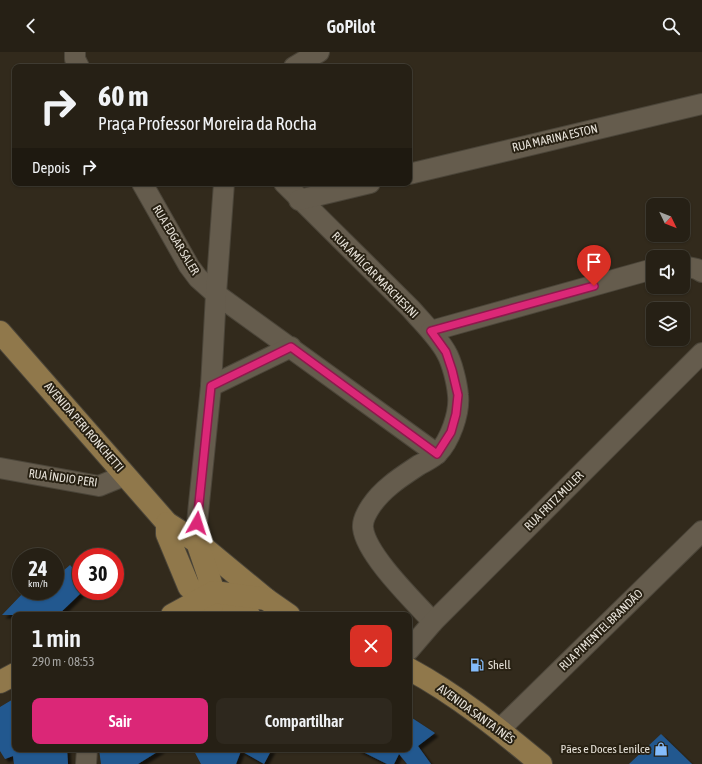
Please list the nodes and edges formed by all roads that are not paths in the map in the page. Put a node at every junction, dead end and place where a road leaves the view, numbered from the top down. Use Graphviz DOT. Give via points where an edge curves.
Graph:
graph roads {
  1 [pos="75,52"];
  2 [pos="319,52"];
  3 [pos="78,64"];
  4 [pos="299,64"];
  5 [pos="702,104"];
  6 [pos="412,173"];
  7 [pos="144,186"];
  8 [pos="224,186"];
  9 [pos="287,186"];
  10 [pos="357,186"];
  11 [pos="299,200"];
  12 [pos="690,268"];
  13 [pos="646,271"];
  14 [pos="702,272"];
  15 [pos="216,294"];
  16 [pos="431,331"];
  17 [pos="0,332"];
  18 [pos="291,347"];
  19 [pos="702,353"];
  20 [pos="211,386"];
  21 [pos="437,454"];
  22 [pos="0,468"];
  23 [pos="126,475"];
  24 [pos="167,523"];
  25 [pos="702,531"];
  26 [pos="197,542"];
  27 [pos="266,599"];
  28 [pos="208,602"];
  29 [pos="180,612"];
  30 [pos="240,612"];
  31 [pos="285,612"];
  32 [pos="433,622"];
  33 [pos="412,646"];
  34 [pos="412,671"];
  35 [pos="12,676"];
  36 [pos="0,682"];
  37 [pos="500,729"];
  38 [pos="87,752"];
  39 [pos="86,764"];
  40 [pos="540,764"];
  1 -- 3 [label="street"];
  2 -- 4 [label="street"];
  5 -- 6 [label="street, RUA MARINA ESTON"];
  7 -- 15 [label="street, RUA EDGAR SALER" via="189,266"];
  8 -- 15 [label="street"];
  9 -- 11 [label="street, RUA AMÍLCAR MARCHESINI"];
  10 -- 11 [label="street"];
  11 -- 16 [label="street, RUA AMÍLCAR MARCHESINI"];
  12 -- 14 [label="street"];
  13 -- 16 [label="street"];
  15 -- 18 [label="street, RUA EDGAR SALER"];
  15 -- 20 [label="street"];
  16 -- 21 [label="street, RUA AMÍLCAR MARCHESINI" via="446,352 458,395 451,432"];
  17 -- 23 [label="main road, AVENIDA PERI RONCHETTI"];
  18 -- 20 [label="street"];
  18 -- 21 [label="street, RUA EDGAR SALER"];
  19 -- 32 [label="street, RUA FRITZ MULER"];
  20 -- 26 [label="street"];
  21 -- 32 [label="street, RUA AMÍLCAR MARCHESINI" via="393,482 376,498 365,515 363,527 366,538 381,564"];
  22 -- 23 [label="street, RUA ÍNDIO PERI" via="99,486"];
  23 -- 24 [label="main road, AVENIDA PERI RONCHETTI"];
  24 -- 26 [label="main road"];
  24 -- 28 [label="main road" via="168,534 189,587"];
  25 -- 37 [label="street, RUA PIMENTEL BRANDÃO"];
  26 -- 27 [label="main road"];
  26 -- 28 [label="main road"];
  27 -- 28 [label="main road"];
  27 -- 31 [label="main road"];
  28 -- 29 [label="main road"];
  28 -- 30 [label="main road"];
  32 -- 33 [label="street, RUA FRITZ MULER"];
  34 -- 37 [label="main road, AVENIDA SANTA INÊS"];
  35 -- 36 [label="main road"];
  37 -- 40 [label="main road, AVENIDA SANTA INÊS"];
  38 -- 39 [label="street"];
}
